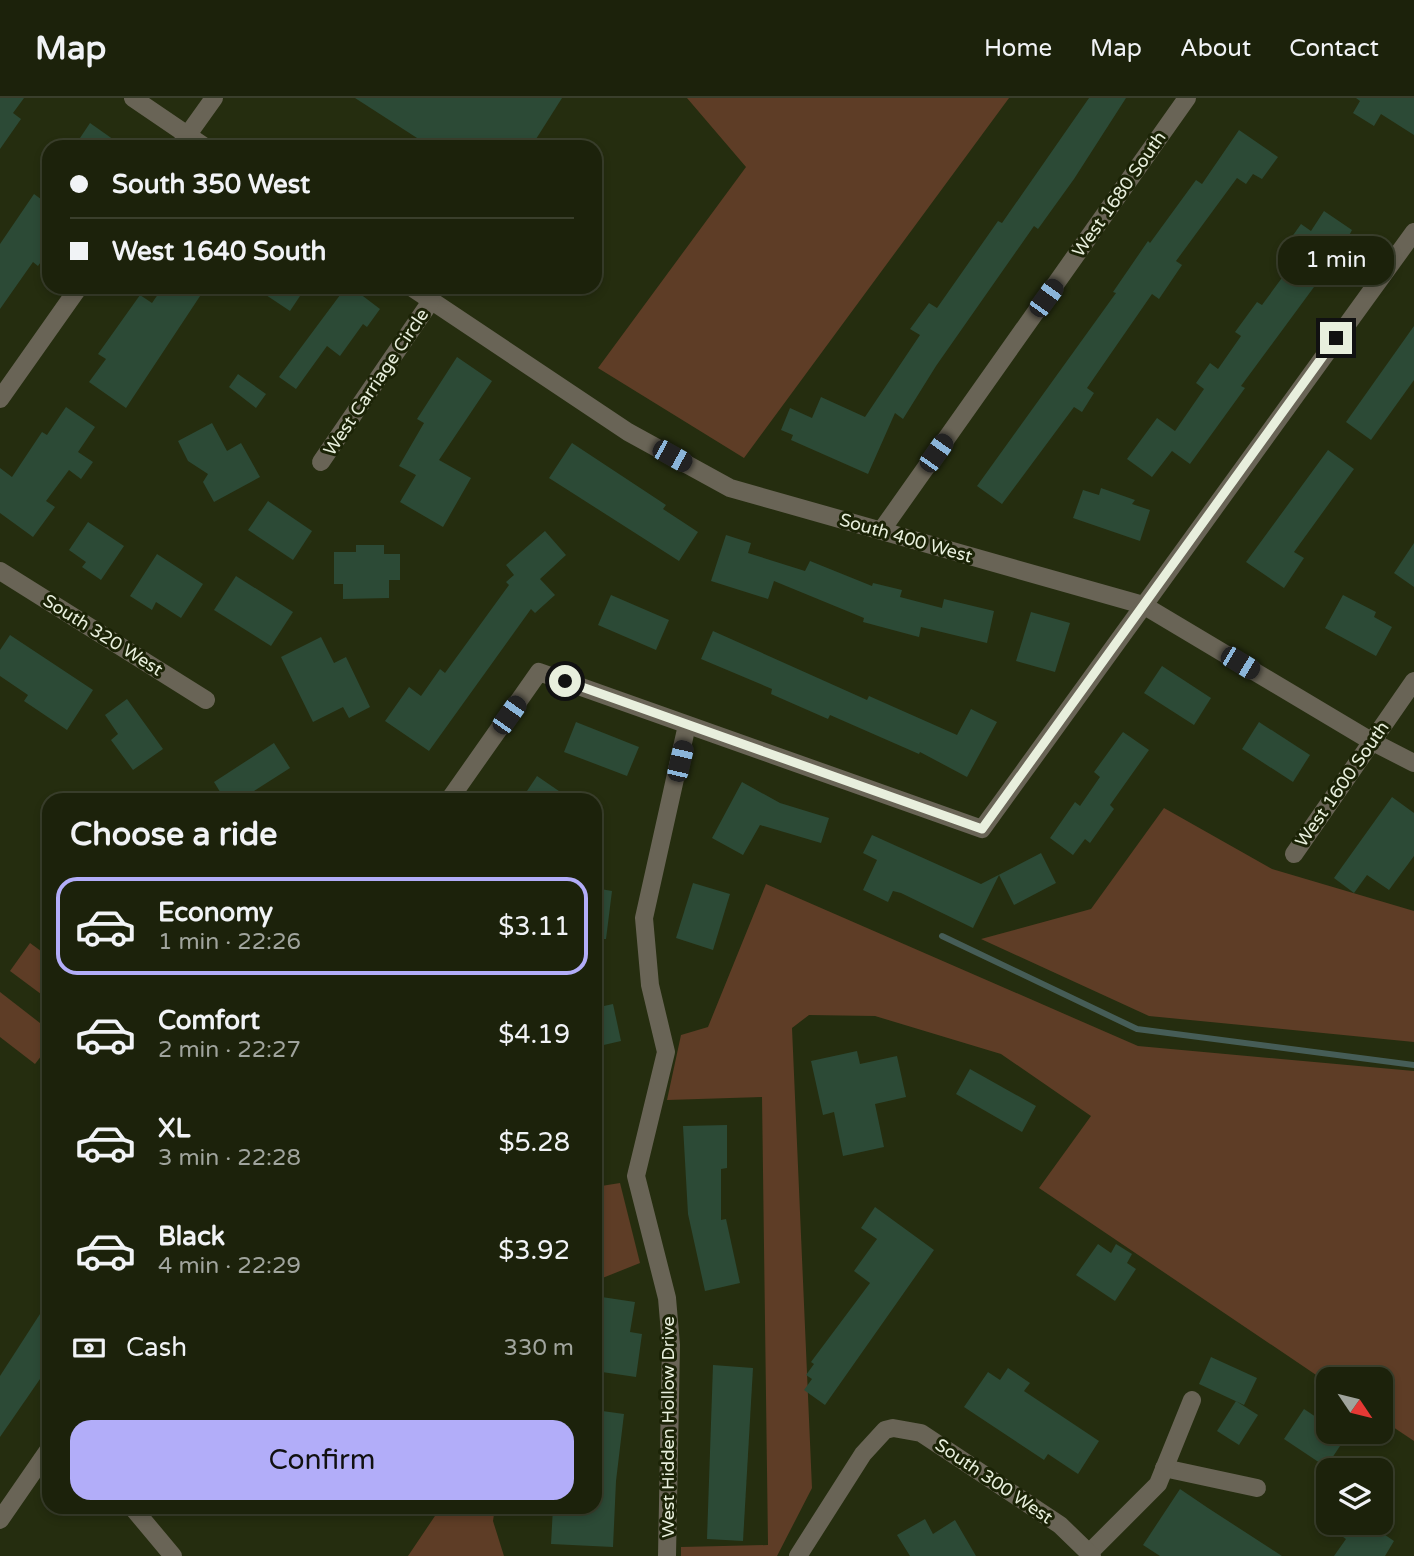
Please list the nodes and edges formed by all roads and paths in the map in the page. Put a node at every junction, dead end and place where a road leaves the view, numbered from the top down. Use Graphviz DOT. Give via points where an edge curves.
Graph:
graph roads {
  1 [pos="134,98"];
  2 [pos="214,98"];
  3 [pos="1188,98"];
  4 [pos="182,140"];
  5 [pos="184,140"];
  6 [pos="1414,232"];
  7 [pos="74,294"];
  8 [pos="421,294"];
  9 [pos="431,301"];
  10 [pos="0,399"];
  11 [pos="321,462"];
  12 [pos="881,531"];
  13 [pos="0,571"];
  14 [pos="1143,606"];
  15 [pos="1414,681"];
  16 [pos="206,700"];
  17 [pos="688,726"];
  18 [pos="1371,741"];
  19 [pos="1414,763"];
  20 [pos="454,793"];
  21 [pos="1294,854"];
  22 [pos="1192,1401"];
  23 [pos="42,1459"];
  24 [pos="1164,1468"];
  25 [pos="1257,1488"];
  26 [pos="138,1514"];
  27 [pos="0,1520"];
  28 [pos="1091,1554"];
  29 [pos="173,1556"];
  30 [pos="667,1556"];
  31 [pos="798,1556"];
  1 -- 4 [label="street"];
  2 -- 5 [label="street"];
  3 -- 12 [label="street, West 1680 South"];
  6 -- 14 [label="street"];
  7 -- 10 [label="street"];
  8 -- 9 [label="street, South 400 West"];
  9 -- 11 [label="street, West Carriage Circle"];
  9 -- 12 [label="street, South 400 West" via="628,432 730,488"];
  12 -- 14 [label="street, South 400 West"];
  13 -- 16 [label="street, South 320 West"];
  14 -- 17 [label="street" via="982,829"];
  14 -- 18 [label="street, South 400 West"];
  15 -- 18 [label="street, West 1600 South"];
  17 -- 20 [label="street" via="539,672"];
  17 -- 30 [label="street, West Hidden Hollow Drive" via="644,918 650,985 666,1052 636,1176 668,1310 671,1345"];
  18 -- 19 [label="street, South 400 West"];
  18 -- 21 [label="street, West 1600 South"];
  22 -- 24 [label="street"];
  23 -- 27 [label="street"];
  24 -- 25 [label="street"];
  24 -- 28 [label="street" via="1158,1484"];
  26 -- 29 [label="street"];
  28 -- 31 [label="street, South 300 West" via="1060,1525 910,1429 885,1430 863,1454"];
}
